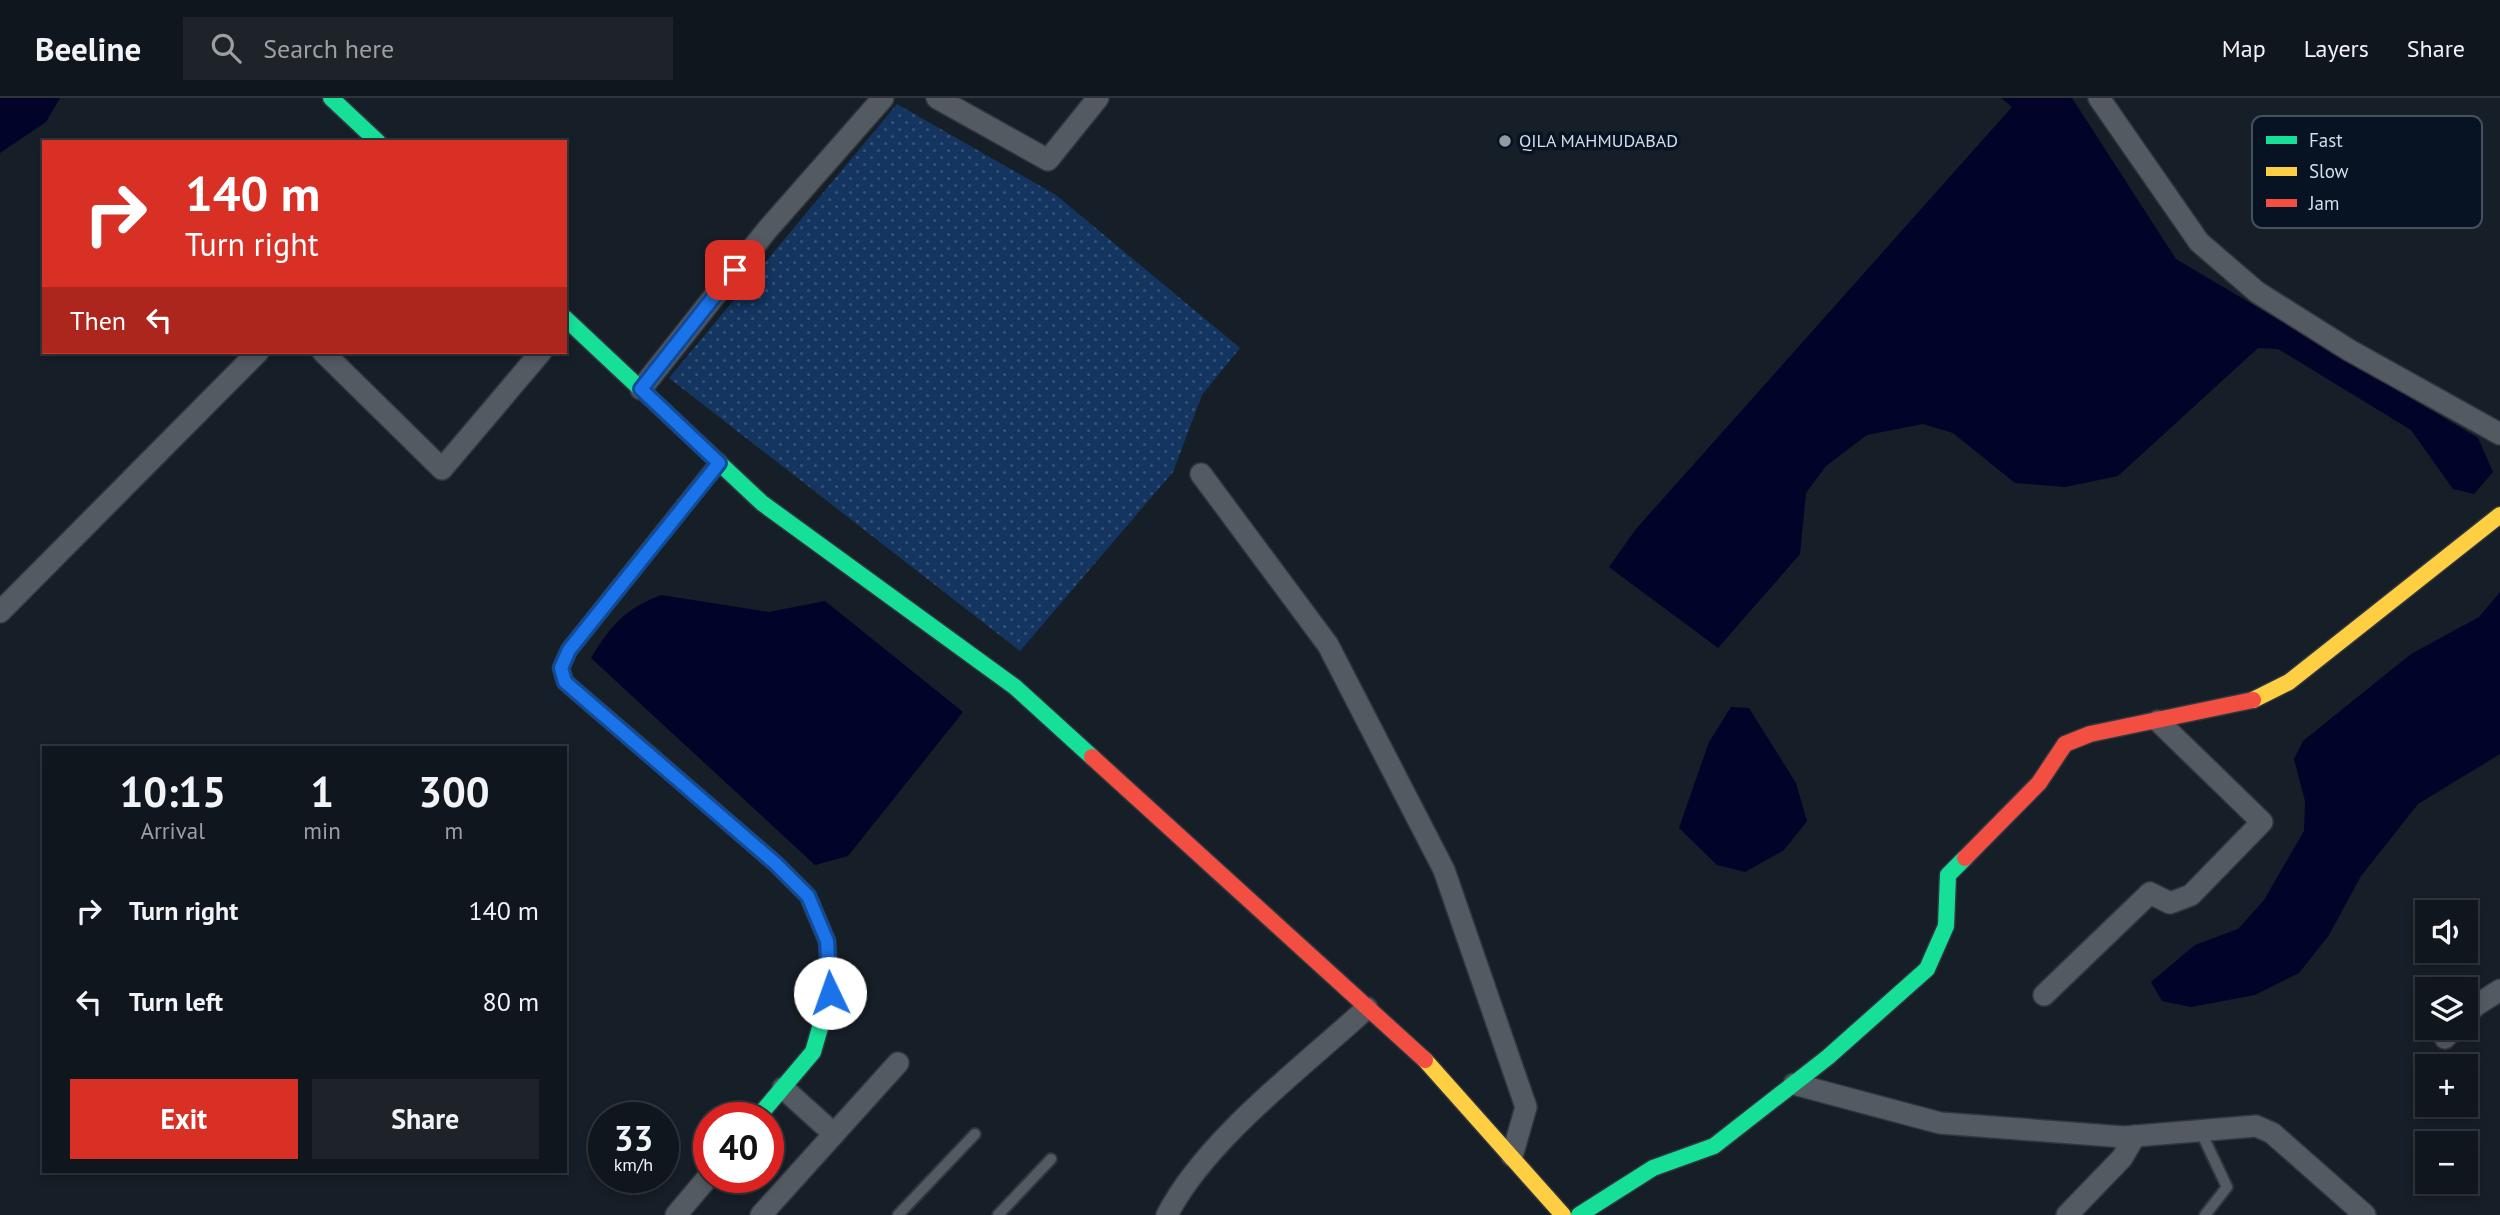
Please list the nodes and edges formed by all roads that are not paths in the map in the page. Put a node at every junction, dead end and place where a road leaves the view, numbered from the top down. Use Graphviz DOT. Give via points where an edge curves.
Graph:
graph roads {
  1 [pos="331,98"];
  2 [pos="883,98"];
  3 [pos="937,98"];
  4 [pos="1098,98"];
  5 [pos="2099,98"];
  6 [pos="376,140"];
  7 [pos="567,321"];
  8 [pos="256,354"];
  9 [pos="325,354"];
  10 [pos="539,354"];
  11 [pos="641,389"];
  12 [pos="2500,434"];
  13 [pos="719,463"];
  14 [pos="1201,474"];
  15 [pos="2500,515"];
  16 [pos="0,612"];
  17 [pos="2158,721"];
  18 [pos="2500,990"];
  19 [pos="2044,995"];
  20 [pos="2478,1004"];
  21 [pos="1367,1007"];
  22 [pos="898,1063"];
  23 [pos="1794,1084"];
  24 [pos="783,1088"];
  25 [pos="771,1102"];
  26 [pos="2200,1130"];
  27 [pos="975,1134"];
  28 [pos="834,1135"];
  29 [pos="2136,1136"];
  30 [pos="1512,1156"];
  31 [pos="1051,1159"];
  32 [pos="695,1193"];
  33 [pos="676,1215"];
  34 [pos="761,1215"];
  35 [pos="898,1215"];
  36 [pos="998,1215"];
  37 [pos="1167,1215"];
  38 [pos="1563,1215"];
  39 [pos="1579,1215"];
  40 [pos="2067,1215"];
  41 [pos="2205,1215"];
  42 [pos="2365,1215"];
  1 -- 6 [label="street"];
  2 -- 11 [label="street" via="767,230"];
  3 -- 4 [label="street" via="1048,160"];
  5 -- 12 [label="street" via="2199,242 2257,292 2348,350"];
  7 -- 11 [label="street"];
  8 -- 16 [label="street"];
  9 -- 10 [label="street" via="442,469"];
  11 -- 13 [label="street"];
  13 -- 21 [label="street" via="762,503 1015,687"];
  13 -- 24 [label="street" via="569,650 561,668 565,682 808,896 827,941 830,993 813,1052"];
  14 -- 30 [label="street" via="1328,645 1444,870 1526,1107"];
  15 -- 17 [label="street" via="2289,682 2245,704"];
  17 -- 19 [label="street" via="2262,822 2191,895 2171,903 2150,893"];
  17 -- 23 [label="street" via="2090,734 2065,744 2039,782 1948,875 1946,926 1927,969"];
  18 -- 20 [label="street"];
  21 -- 30 [label="street" via="1436,1070"];
  21 -- 37 [label="street" via="1230,1133 1175,1198"];
  22 -- 28 [label="street"];
  23 -- 29 [label="street" via="1940,1123"];
  23 -- 39 [label="street" via="1714,1146 1653,1168"];
  24 -- 25 [label="street"];
  24 -- 28 [label="street"];
  26 -- 29 [label="street"];
  26 -- 41 [label="lane" via="2227,1187"];
  26 -- 42 [label="street" via="2256,1125 2272,1133"];
  27 -- 35 [label="lane"];
  28 -- 34 [label="street"];
  29 -- 40 [label="street" via="2122,1158"];
  30 -- 38 [label="street"];
  31 -- 36 [label="lane"];
  32 -- 33 [label="street"];
}
